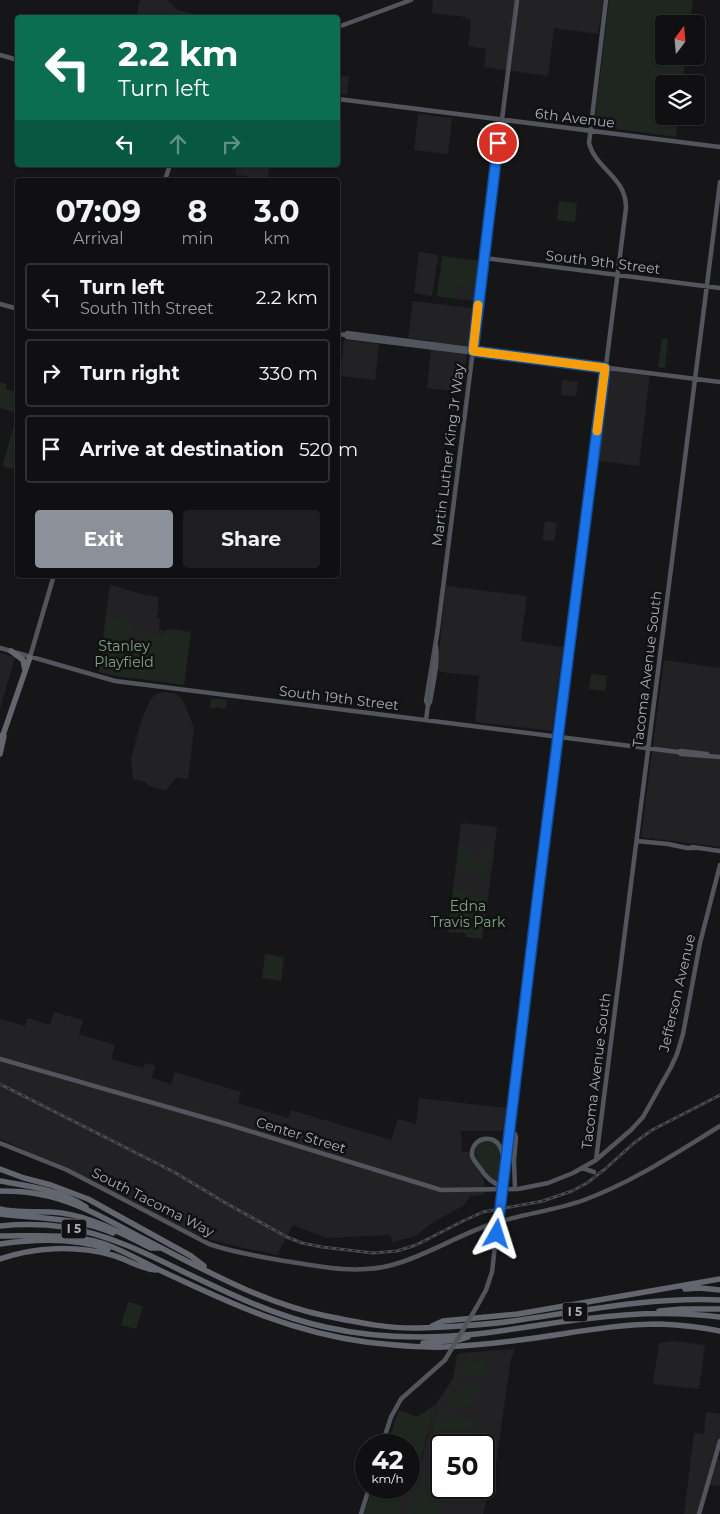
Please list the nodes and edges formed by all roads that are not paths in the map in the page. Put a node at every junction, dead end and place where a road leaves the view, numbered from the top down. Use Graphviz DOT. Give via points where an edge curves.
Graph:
graph roads {
  1 [pos="411,0"];
  2 [pos="517,0"];
  3 [pos="606,0"];
  4 [pos="340,27"];
  5 [pos="0,55"];
  6 [pos="15,59"];
  7 [pos="340,99"];
  8 [pos="502,120"];
  9 [pos="590,131"];
  10 [pos="720,147"];
  11 [pos="720,182"];
  12 [pos="484,258"];
  13 [pos="617,275"];
  14 [pos="707,287"];
  15 [pos="720,288"];
  16 [pos="0,304"];
  17 [pos="15,308"];
  18 [pos="340,334"];
  19 [pos="472,351"];
  20 [pos="605,368"];
  21 [pos="695,379"];
  22 [pos="720,382"];
  23 [pos="53,578"];
  24 [pos="0,648"];
  25 [pos="11,651"];
  26 [pos="30,657"];
  27 [pos="24,674"];
  28 [pos="426,720"];
  29 [pos="4,732"];
  30 [pos="558,737"];
  31 [pos="0,740"];
  32 [pos="648,748"];
  33 [pos="0,754"];
  34 [pos="720,757"];
  35 [pos="637,841"];
  36 [pos="720,851"];
  37 [pos="720,865"];
  38 [pos="0,1059"];
  39 [pos="720,1126"];
  40 [pos="509,1130"];
  41 [pos="0,1143"];
  42 [pos="596,1160"];
  43 [pos="505,1166"];
  44 [pos="582,1168"];
  45 [pos="0,1169"];
  46 [pos="594,1172"];
  47 [pos="0,1181"];
  48 [pos="512,1189"];
  49 [pos="0,1190"];
  50 [pos="0,1210"];
  51 [pos="0,1214"];
  52 [pos="100,1216"];
  53 [pos="0,1226"];
  54 [pos="0,1236"];
  55 [pos="0,1244"];
  56 [pos="164,1249"];
  57 [pos="144,1252"];
  58 [pos="136,1259"];
  59 [pos="0,1260"];
  60 [pos="159,1270"];
  61 [pos="720,1274"];
  62 [pos="217,1276"];
  63 [pos="720,1279"];
  64 [pos="685,1285"];
  65 [pos="720,1290"];
  66 [pos="631,1296"];
  67 [pos="720,1302"];
  68 [pos="720,1309"];
  69 [pos="639,1314"];
  70 [pos="720,1317"];
  71 [pos="430,1327"];
  72 [pos="720,1331"];
  73 [pos="475,1334"];
  74 [pos="392,1344"];
  75 [pos="385,1434"];
  76 [pos="720,1441"];
  77 [pos="366,1499"];
  78 [pos="361,1514"];
  79 [pos="699,1514"];
  1 -- 4 [label="main road"];
  2 -- 8 [label="main road, Martin Luther King Jr Way"];
  3 -- 9 [label="main road"];
  5 -- 6 [label="main road"];
  7 -- 8 [label="main road, 6th Avenue"];
  8 -- 9 [label="main road, 6th Avenue"];
  8 -- 12 [label="main road, Martin Luther King Jr Way"];
  9 -- 10 [label="main road, 6th Avenue"];
  9 -- 13 [label="main road" via="589,143 593,153 624,194 626,208"];
  11 -- 14 [label="main road, Tacoma Avenue South"];
  12 -- 13 [label="main road, South 9th Street"];
  12 -- 19 [label="main road, Martin Luther King Jr Way"];
  13 -- 14 [label="main road, South 9th Street"];
  13 -- 20 [label="main road"];
  14 -- 15 [label="main road, South 9th Street"];
  14 -- 21 [label="main road, Tacoma Avenue South"];
  16 -- 17 [label="main road"];
  18 -- 19 [label="main road"];
  19 -- 20 [label="main road"];
  19 -- 28 [label="main road, Martin Luther King Jr Way" via="437,655"];
  20 -- 21 [label="main road"];
  20 -- 30 [label="main road"];
  21 -- 22 [label="main road"];
  21 -- 32 [label="main road, Tacoma Avenue South"];
  23 -- 26 [label="main road"];
  24 -- 25 [label="main road, South 19th Street"];
  25 -- 26 [label="main road, South 19th Street"];
  25 -- 27 [label="highway" via="22,660"];
  26 -- 27 [label="highway"];
  26 -- 28 [label="main road, South 19th Street" via="115,681"];
  27 -- 29 [label="highway"];
  28 -- 30 [label="main road, South 19th Street"];
  29 -- 31 [label="highway"];
  29 -- 33 [label="highway"];
  30 -- 32 [label="main road, South 19th Street"];
  30 -- 40 [label="main road"];
  32 -- 34 [label="main road, South 19th Street"];
  32 -- 35 [label="main road, Tacoma Avenue South"];
  35 -- 36 [label="main road"];
  35 -- 42 [label="main road, Tacoma Avenue South"];
  37 -- 42 [label="main road, Jefferson Avenue" via="677,1054 639,1122"];
  38 -- 48 [label="main road, Center Street" via="435,1188"];
  39 -- 41 [label="main road, South Tacoma Way" via="636,1177 582,1201 490,1224 393,1265 354,1269 279,1260 209,1244 67,1170"];
  40 -- 43 [label="main road"];
  40 -- 48 [label="main road" via="516,1138"];
  42 -- 44 [label="main road, Center Street"];
  43 -- 48 [label="main road" via="502,1150 496,1142 485,1138 475,1144 473,1158 483,1174 494,1183"];
  43 -- 75 [label="main road, bridge" via="492,1272 486,1290 445,1360 401,1399 390,1417"];
  44 -- 46 [label="main road"];
  44 -- 48 [label="main road, Center Street" via="548,1183"];
  45 -- 62 [label="highway" via="88,1199 191,1256"];
  47 -- 52 [label="highway" via="57,1194"];
  49 -- 52 [label="highway, I 5" via="54,1198"];
  50 -- 56 [label="highway" via="75,1216 101,1224 152,1248"];
  51 -- 57 [label="highway" via="82,1223 125,1238"];
  52 -- 56 [label="highway, I 5"];
  53 -- 57 [label="highway, I 5" via="64,1227"];
  54 -- 58 [label="highway" via="88,1240"];
  55 -- 58 [label="highway" via="38,1241 81,1243"];
  56 -- 62 [label="highway, I 5"];
  57 -- 73 [label="highway, I 5" via="274,1312 325,1327 386,1335"];
  58 -- 60 [label="highway"];
  59 -- 60 [label="highway" via="37,1250 77,1249 112,1255"];
  60 -- 74 [label="highway" via="213,1296 282,1323 354,1340"];
  61 -- 64 [label="highway"];
  62 -- 71 [label="highway, I 5" via="289,1306 327,1316 362,1323"];
  63 -- 64 [label="highway"];
  64 -- 66 [label="highway"];
  65 -- 66 [label="highway" via="691,1288"];
  66 -- 71 [label="highway" via="518,1314 443,1321"];
  67 -- 71 [label="highway, I 5" via="705,1299 656,1301 512,1321"];
  68 -- 69 [label="highway, I 5" via="668,1309"];
  69 -- 70 [label="highway, I 5"];
  69 -- 73 [label="highway, I 5"];
  72 -- 74 [label="highway" via="678,1325 641,1325 451,1346"];
  73 -- 74 [label="highway" via="459,1340"];
  76 -- 79 [label="main road"];
  77 -- 78 [label="main road"];
}
